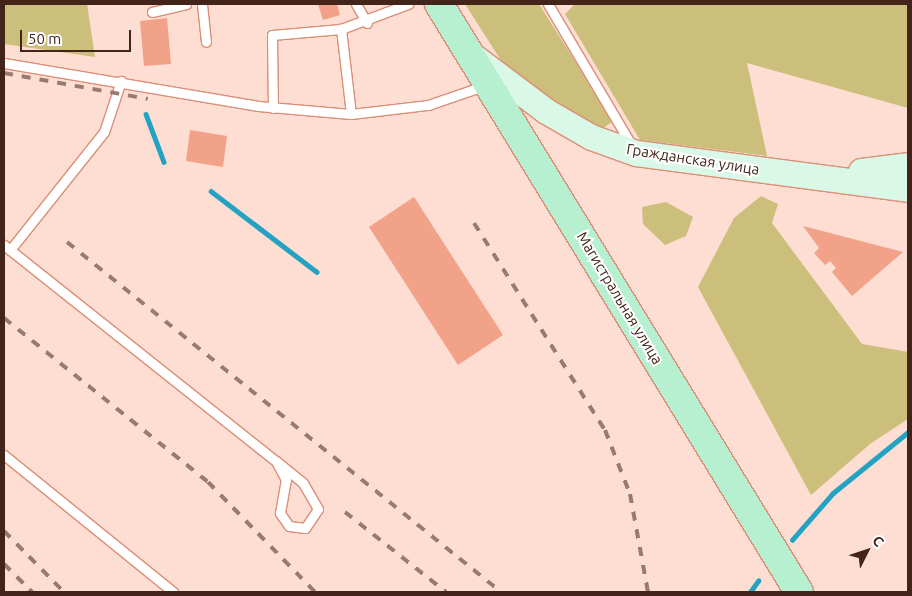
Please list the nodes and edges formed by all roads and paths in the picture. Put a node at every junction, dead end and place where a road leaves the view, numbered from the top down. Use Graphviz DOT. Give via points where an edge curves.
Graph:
graph roads {
  1 [pos="186,4"];
  2 [pos="202,4"];
  3 [pos="356,4"];
  4 [pos="408,4"];
  5 [pos="548,4"];
  6 [pos="442,5"];
  7 [pos="152,12"];
  8 [pos="367,23"];
  9 [pos="341,29"];
  10 [pos="206,42"];
  11 [pos="473,56"];
  12 [pos="4,63"];
  13 [pos="121,81"];
  14 [pos="490,84"];
  15 [pos="273,108"];
  16 [pos="351,114"];
  17 [pos="636,153"];
  18 [pos="908,166"];
  19 [pos="828,175"];
  20 [pos="908,189"];
  21 [pos="7,247"];
  22 [pos="4,455"];
  23 [pos="276,461"];
  24 [pos="173,592"];
  25 [pos="800,592"];
  1 -- 7 [label="lane"];
  2 -- 10 [label="lane"];
  3 -- 8 [label="lane"];
  4 -- 8 [label="lane"];
  5 -- 17 [label="lane"];
  6 -- 11 [label="main road, Магистральная улица"];
  8 -- 9 [label="lane"];
  9 -- 15 [label="lane" via="272,35"];
  9 -- 16 [label="lane"];
  11 -- 14 [label="main road, Магистральная улица"];
  11 -- 17 [label="street, Гражданская улица" via="546,111 591,137"];
  12 -- 13 [label="lane"];
  13 -- 15 [label="lane"];
  13 -- 21 [label="lane" via="104,132"];
  14 -- 16 [label="lane" via="428,105"];
  14 -- 25 [label="main road, Магистральная улица"];
  15 -- 16 [label="lane"];
  17 -- 19 [label="street, Гражданская улица" via="754,170"];
  18 -- 19 [label="street"];
  19 -- 20 [label="street, Гражданская улица"];
  21 -- 23 [label="lane"];
  22 -- 24 [label="lane"];
  23 -- 23 [label="lane" via="286,480 280,514 289,526 305,528 316,517 316,500 304,483"];
}
